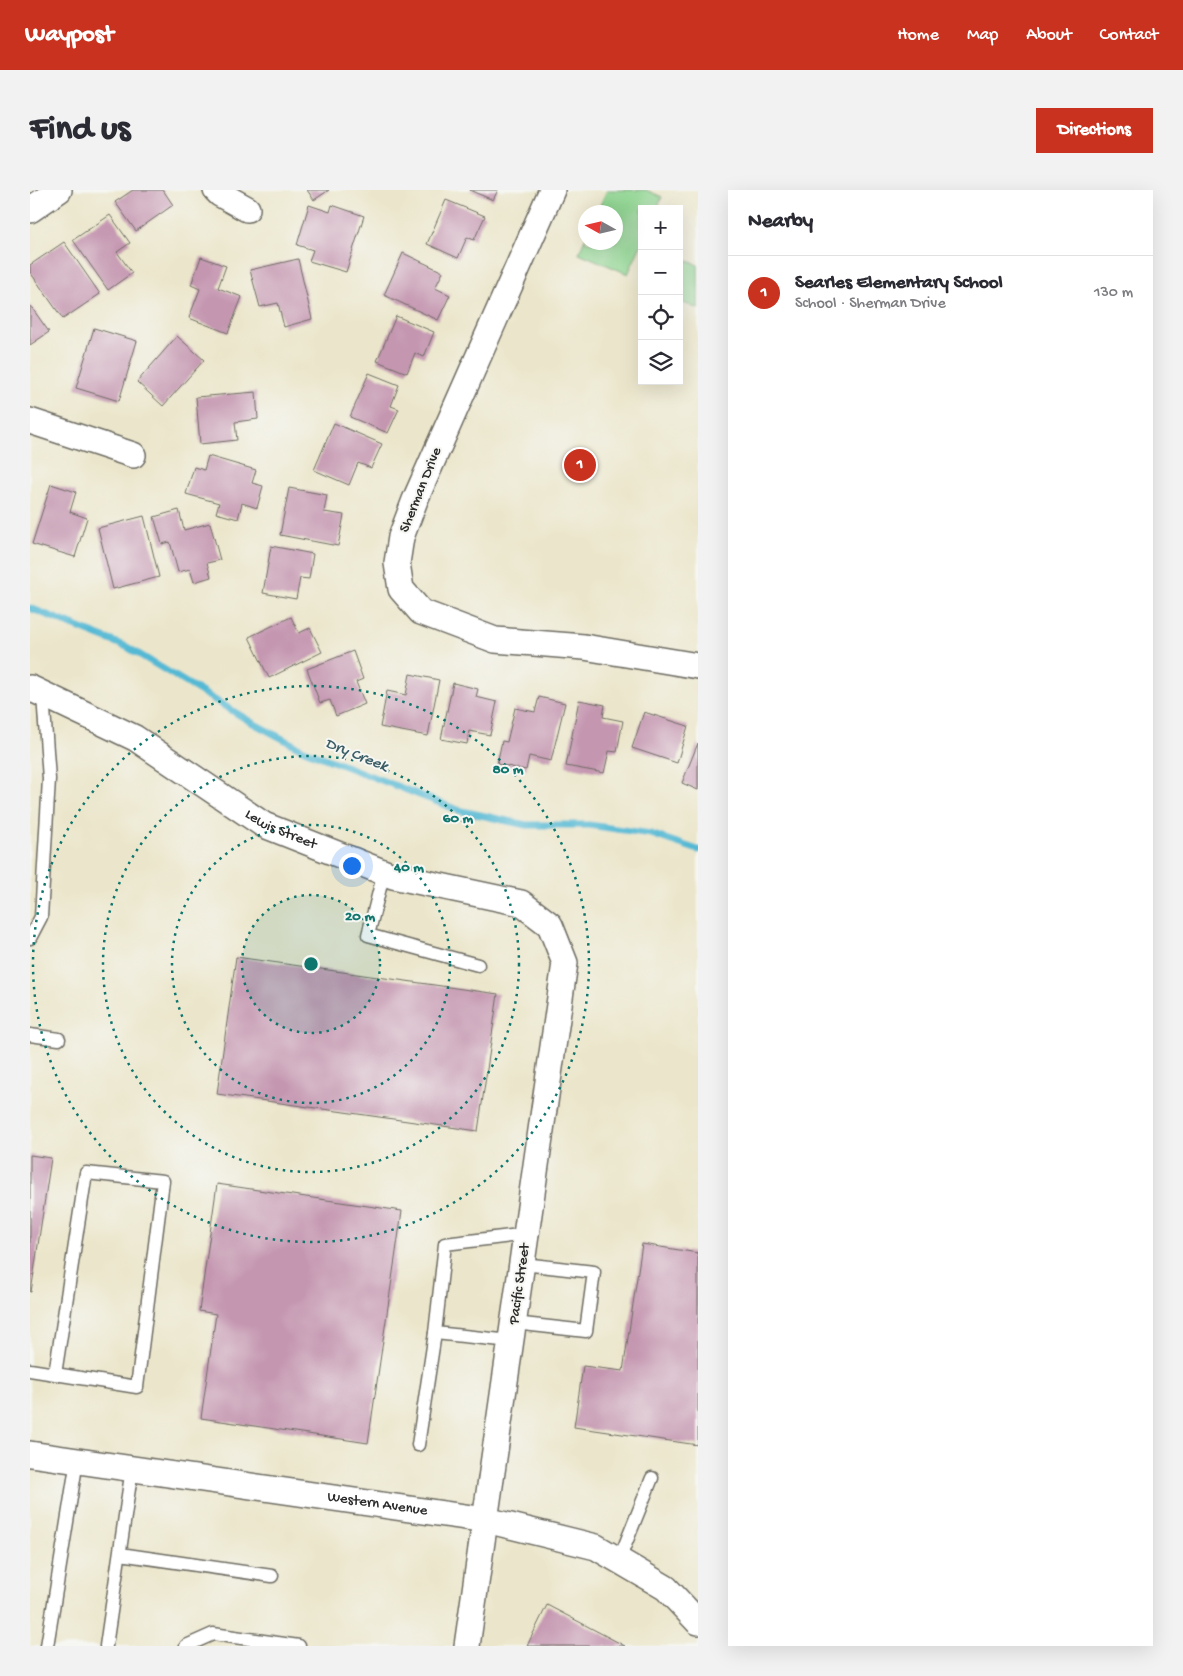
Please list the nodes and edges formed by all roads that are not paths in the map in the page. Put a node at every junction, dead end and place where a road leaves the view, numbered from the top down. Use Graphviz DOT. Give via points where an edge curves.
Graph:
graph roads {
  1 [pos="59,190"];
  2 [pos="216,190"];
  3 [pos="552,190"];
  4 [pos="247,209"];
  5 [pos="30,210"];
  6 [pos="30,422"];
  7 [pos="133,455"];
  8 [pos="698,666"];
  9 [pos="36,691"];
  10 [pos="384,872"];
  11 [pos="550,925"];
  12 [pos="30,938"];
  13 [pos="478,965"];
  14 [pos="30,1035"];
  15 [pos="58,1039"];
  16 [pos="527,1234"];
  17 [pos="523,1264"];
  18 [pos="435,1332"];
  19 [pos="513,1332"];
  20 [pos="30,1370"];
  21 [pos="55,1374"];
  22 [pos="418,1445"];
  23 [pos="30,1454"];
  24 [pos="78,1460"];
  25 [pos="132,1468"];
  26 [pos="652,1478"];
  27 [pos="486,1520"];
  28 [pos="120,1554"];
  29 [pos="619,1560"];
  30 [pos="272,1576"];
  31 [pos="695,1614"];
  32 [pos="47,1646"];
  33 [pos="106,1646"];
  34 [pos="186,1646"];
  35 [pos="299,1646"];
  36 [pos="467,1646"];
  1 -- 5 [label="street"];
  2 -- 4 [label="street"];
  3 -- 8 [label="street, Sherman Drive" via="415,500 401,537 397,563 400,589 421,612 495,640 584,647"];
  6 -- 7 [label="street"];
  9 -- 10 [label="street, Lewis Street" via="135,738 264,825"];
  9 -- 12 [label="lane" via="49,779 41,917"];
  10 -- 11 [label="street, Lewis Street" via="520,903"];
  10 -- 13 [label="lane" via="368,935"];
  11 -- 16 [label="street, Pacific Street" via="565,963"];
  14 -- 15 [label="lane"];
  16 -- 17 [label="street, Pacific Street"];
  16 -- 18 [label="lane" via="445,1244"];
  17 -- 19 [label="street, Pacific Street"];
  17 -- 19 [label="lane" via="594,1272 586,1331"];
  18 -- 19 [label="lane"];
  18 -- 22 [label="lane"];
  19 -- 27 [label="street, Pacific Street"];
  20 -- 21 [label="lane"];
  21 -- 21 [label="lane" via="138,1387 163,1181 86,1173"];
  23 -- 24 [label="street, Western Avenue"];
  24 -- 25 [label="street, Western Avenue"];
  24 -- 32 [label="lane"];
  25 -- 27 [label="street, Western Avenue"];
  25 -- 28 [label="lane"];
  26 -- 29 [label="lane"];
  27 -- 29 [label="street, Western Avenue" via="596,1547"];
  27 -- 36 [label="street, Pacific Street"];
  28 -- 30 [label="lane"];
  28 -- 33 [label="lane"];
  29 -- 31 [label="street, Western Avenue" via="666,1588"];
  34 -- 35 [label="lane" via="213,1634"];
}
